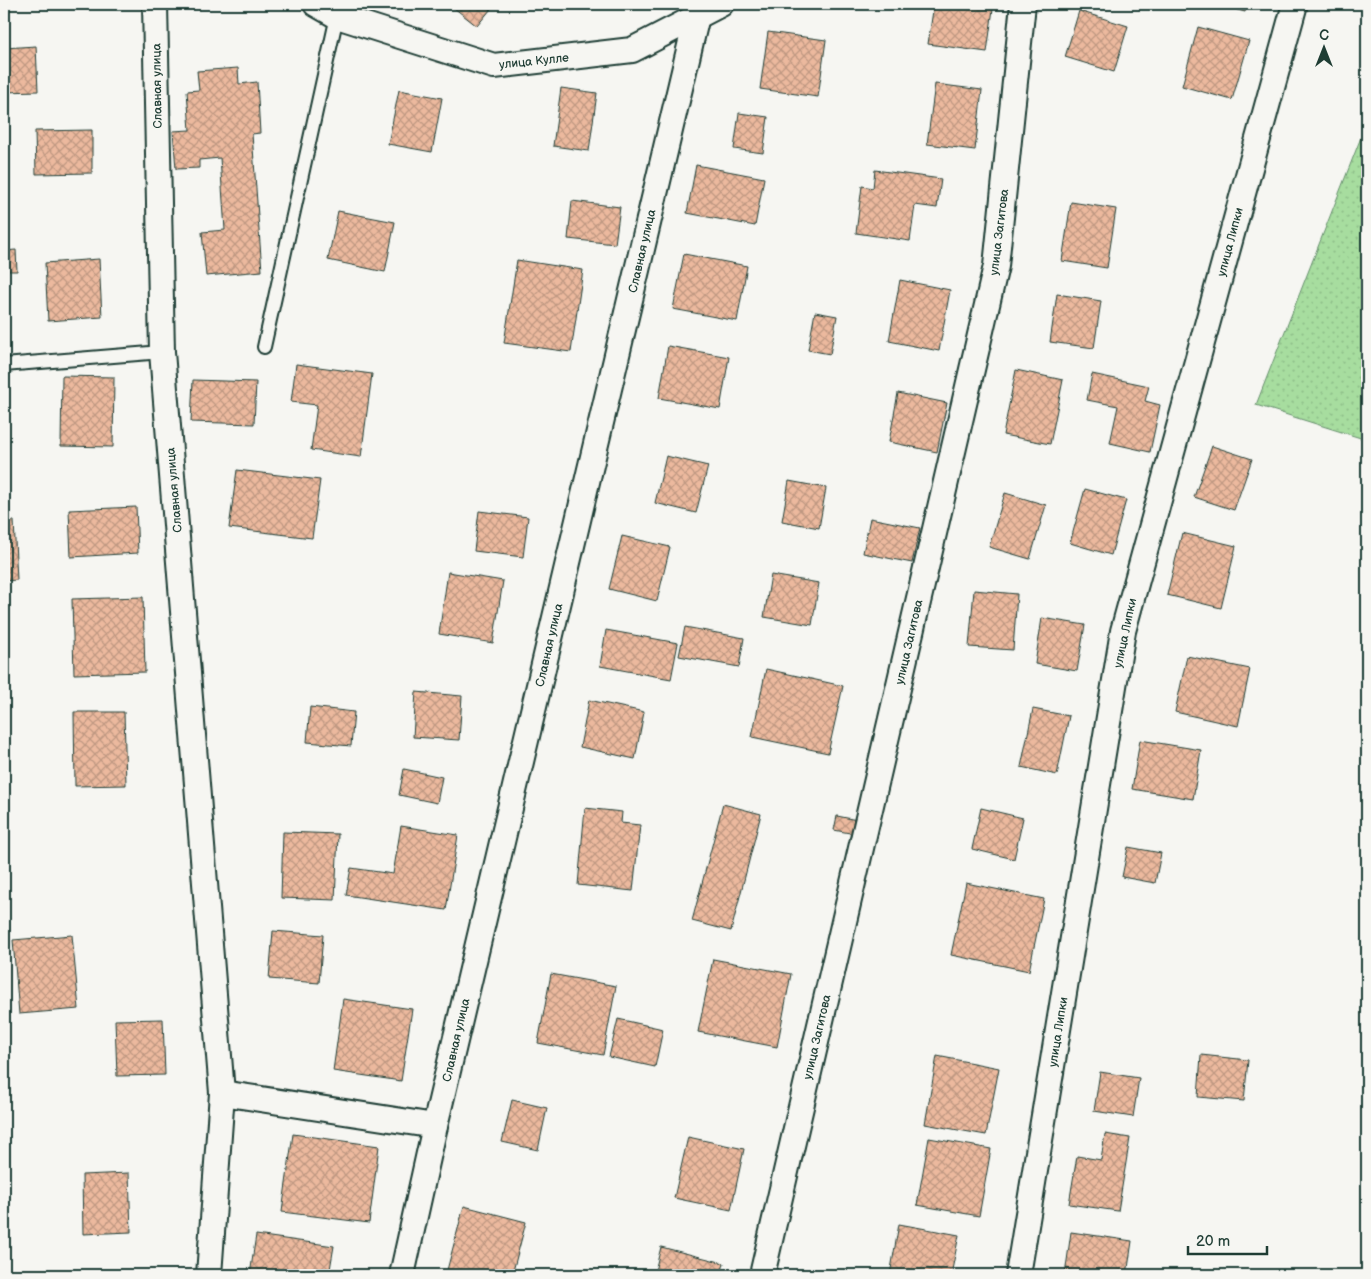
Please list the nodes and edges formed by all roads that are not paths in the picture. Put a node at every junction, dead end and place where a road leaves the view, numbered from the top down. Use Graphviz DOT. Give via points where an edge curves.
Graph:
graph roads {
  1 [pos="155,4"];
  2 [pos="316,4"];
  3 [pos="721,4"];
  4 [pos="1023,4"];
  5 [pos="1296,4"];
  6 [pos="337,16"];
  7 [pos="697,16"];
  8 [pos="264,347"];
  9 [pos="162,352"];
  10 [pos="4,365"];
  11 [pos="222,1094"];
  12 [pos="435,1126"];
  13 [pos="209,1275"];
  14 [pos="402,1275"];
  15 [pos="762,1275"];
  16 [pos="1018,1275"];
  1 -- 9 [label="street, Славная улица"];
  2 -- 6 [label="street, улица Кулле"];
  3 -- 7 [label="street, улица Кулле"];
  4 -- 15 [label="street, улица Загитова" via="996,266"];
  5 -- 16 [label="street, улица Липки" via="1123,631"];
  6 -- 7 [label="street, улица Кулле" via="494,66 632,50"];
  6 -- 8 [label="lane"];
  7 -- 12 [label="street, Славная улица"];
  9 -- 10 [label="lane"];
  9 -- 11 [label="street, Славная улица"];
  11 -- 12 [label="street"];
  11 -- 13 [label="street, Славная улица"];
  12 -- 14 [label="street, Славная улица"];
}
